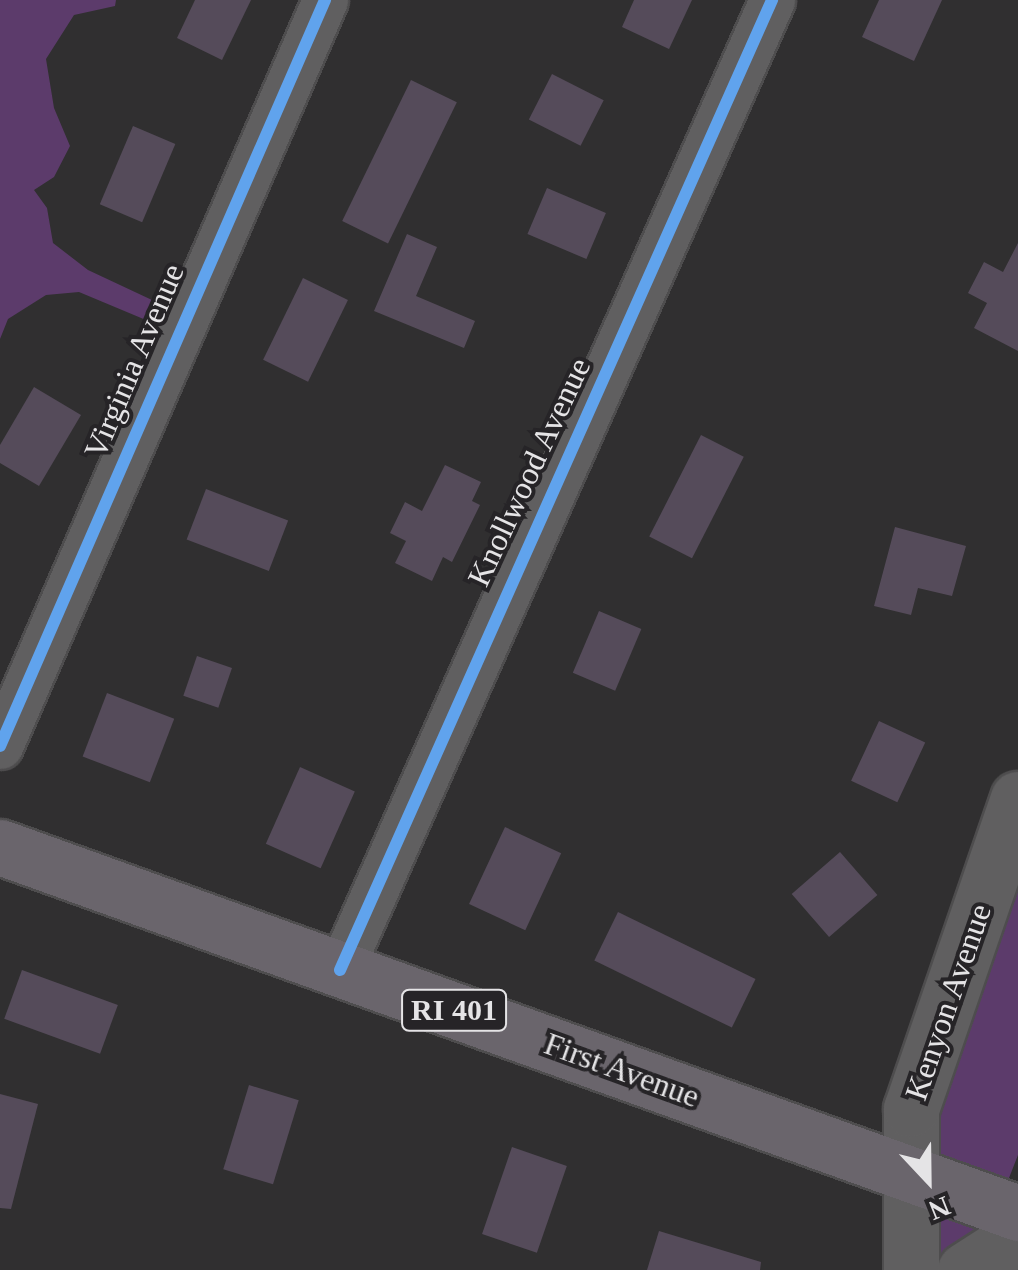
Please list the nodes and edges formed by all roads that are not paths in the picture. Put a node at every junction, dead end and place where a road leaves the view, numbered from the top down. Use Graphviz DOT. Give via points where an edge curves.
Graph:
graph roads {
  1 [pos="325,0"];
  2 [pos="772,0"];
  3 [pos="0,746"];
  4 [pos="1018,799"];
  5 [pos="0,847"];
  6 [pos="340,970"];
  7 [pos="908,1173"];
  8 [pos="1018,1213"];
  9 [pos="1018,1236"];
  10 [pos="911,1270"];
  11 [pos="965,1270"];
  1 -- 3 [label="street, Virginia Avenue"];
  2 -- 6 [label="street, Knollwood Avenue"];
  4 -- 7 [label="street, Kenyon Avenue" via="914,1096"];
  5 -- 6 [label="main road, First Avenue / RI 401"];
  6 -- 7 [label="main road, First Avenue / RI 401"];
  7 -- 8 [label="main road, First Avenue / RI 401"];
  7 -- 10 [label="street, Kenyon Avenue"];
  9 -- 11 [label="street"];
}
